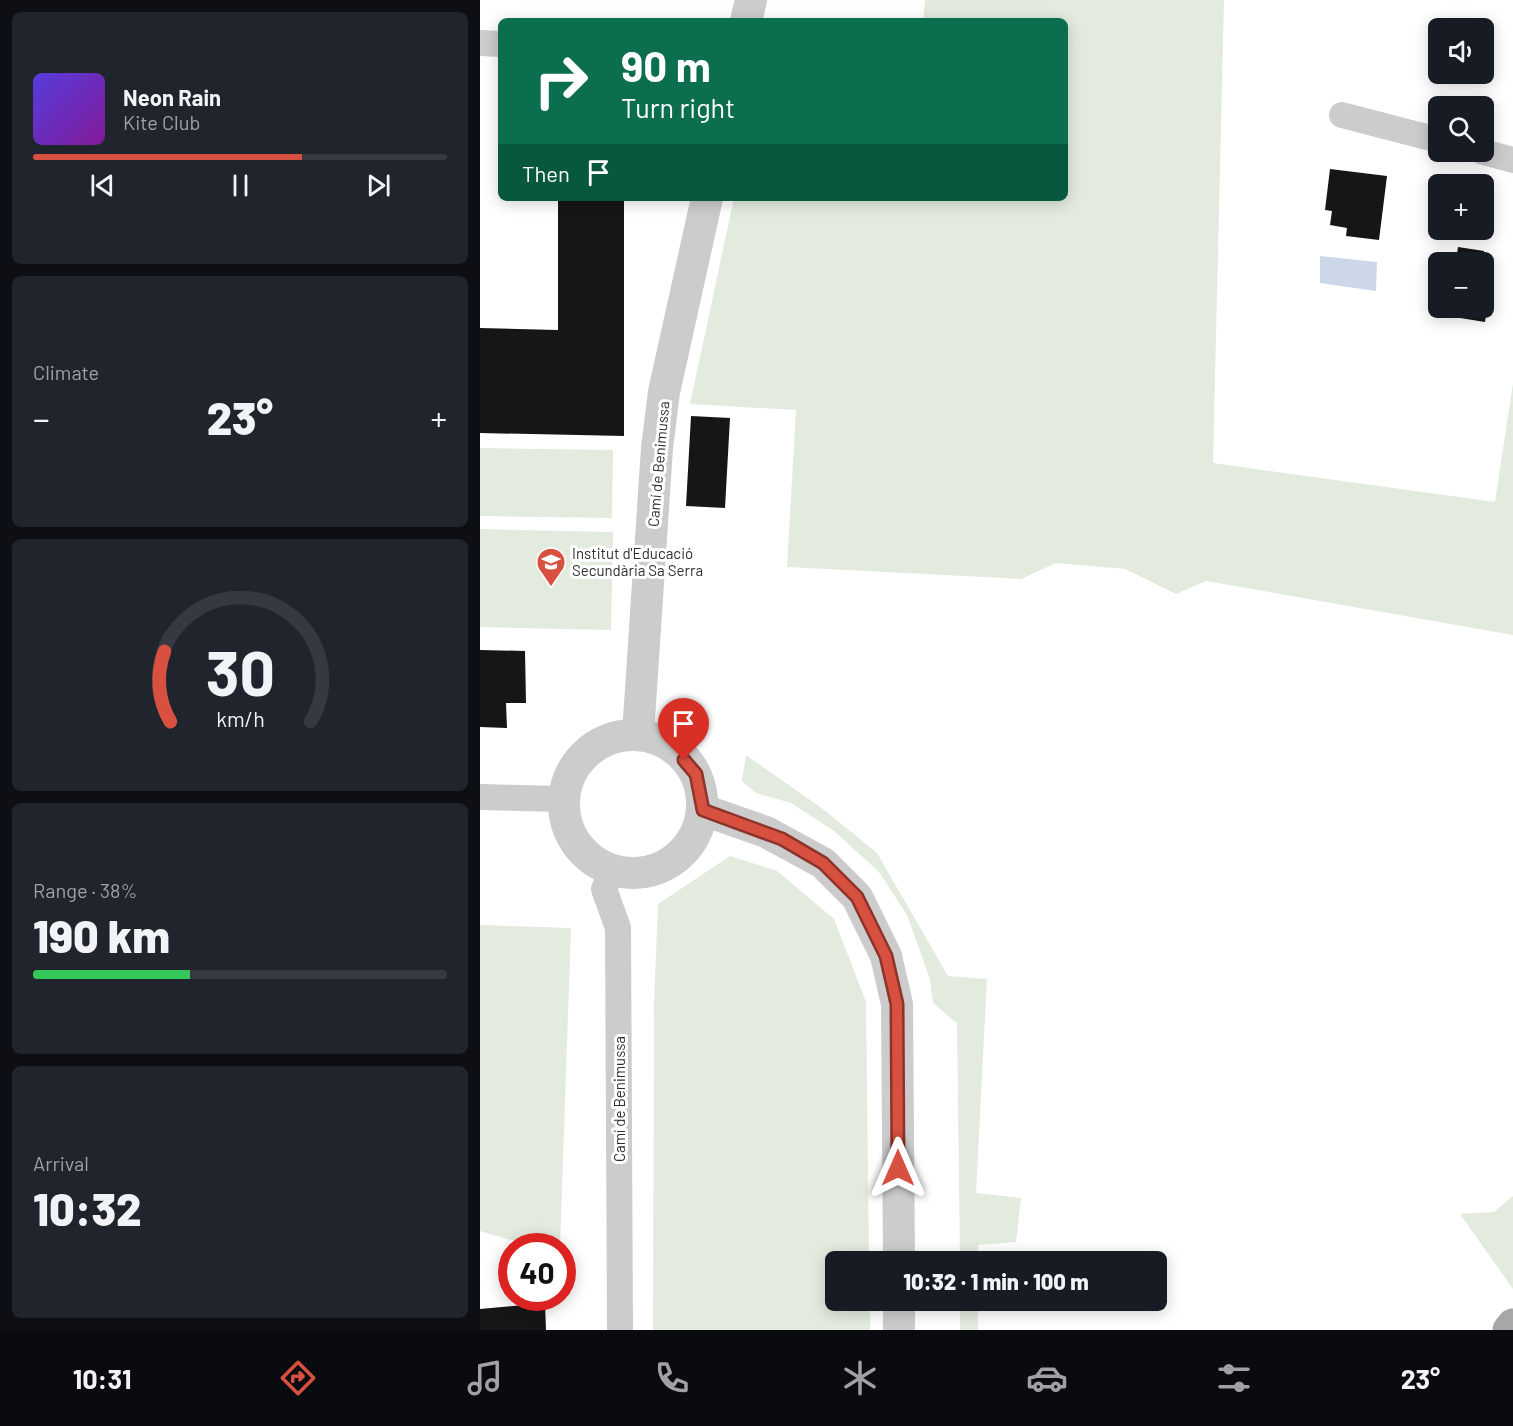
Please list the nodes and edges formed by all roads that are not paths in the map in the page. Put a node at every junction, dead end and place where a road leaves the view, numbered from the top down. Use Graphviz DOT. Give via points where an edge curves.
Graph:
graph roads {
  1 [pos="751,0"];
  2 [pos="747,18"];
  3 [pos="480,44"];
  4 [pos="498,44"];
  5 [pos="1342,115"];
  6 [pos="1428,137"];
  7 [pos="1494,155"];
  8 [pos="1513,160"];
  9 [pos="706,201"];
  10 [pos="638,734"];
  11 [pos="480,797"];
  12 [pos="562,799"];
  13 [pos="703,810"];
  14 [pos="612,871"];
  15 [pos="899,1251"];
  16 [pos="899,1311"];
  17 [pos="1513,1325"];
  18 [pos="620,1330"];
  19 [pos="899,1330"];
  20 [pos="1509,1330"];
  1 -- 2 [label="street"];
  3 -- 4 [label="street"];
  5 -- 6 [label="street"];
  7 -- 8 [label="street"];
  9 -- 10 [label="street, Camí de Benimussa" via="664,392"];
  10 -- 12 [label="street" via="602,741 574,765"];
  10 -- 13 [label="street" via="672,746 696,774"];
  11 -- 12 [label="street"];
  12 -- 14 [label="street" via="567,830 585,855"];
  13 -- 14 [label="street" via="693,840 672,863 642,874"];
  13 -- 15 [label="street" via="766,831 823,863 857,897 886,956 897,1004"];
  14 -- 18 [label="street, Camí de Benimussa" via="604,889 618,928"];
  16 -- 19 [label="street"];
  17 -- 20 [label="main road"];
}
